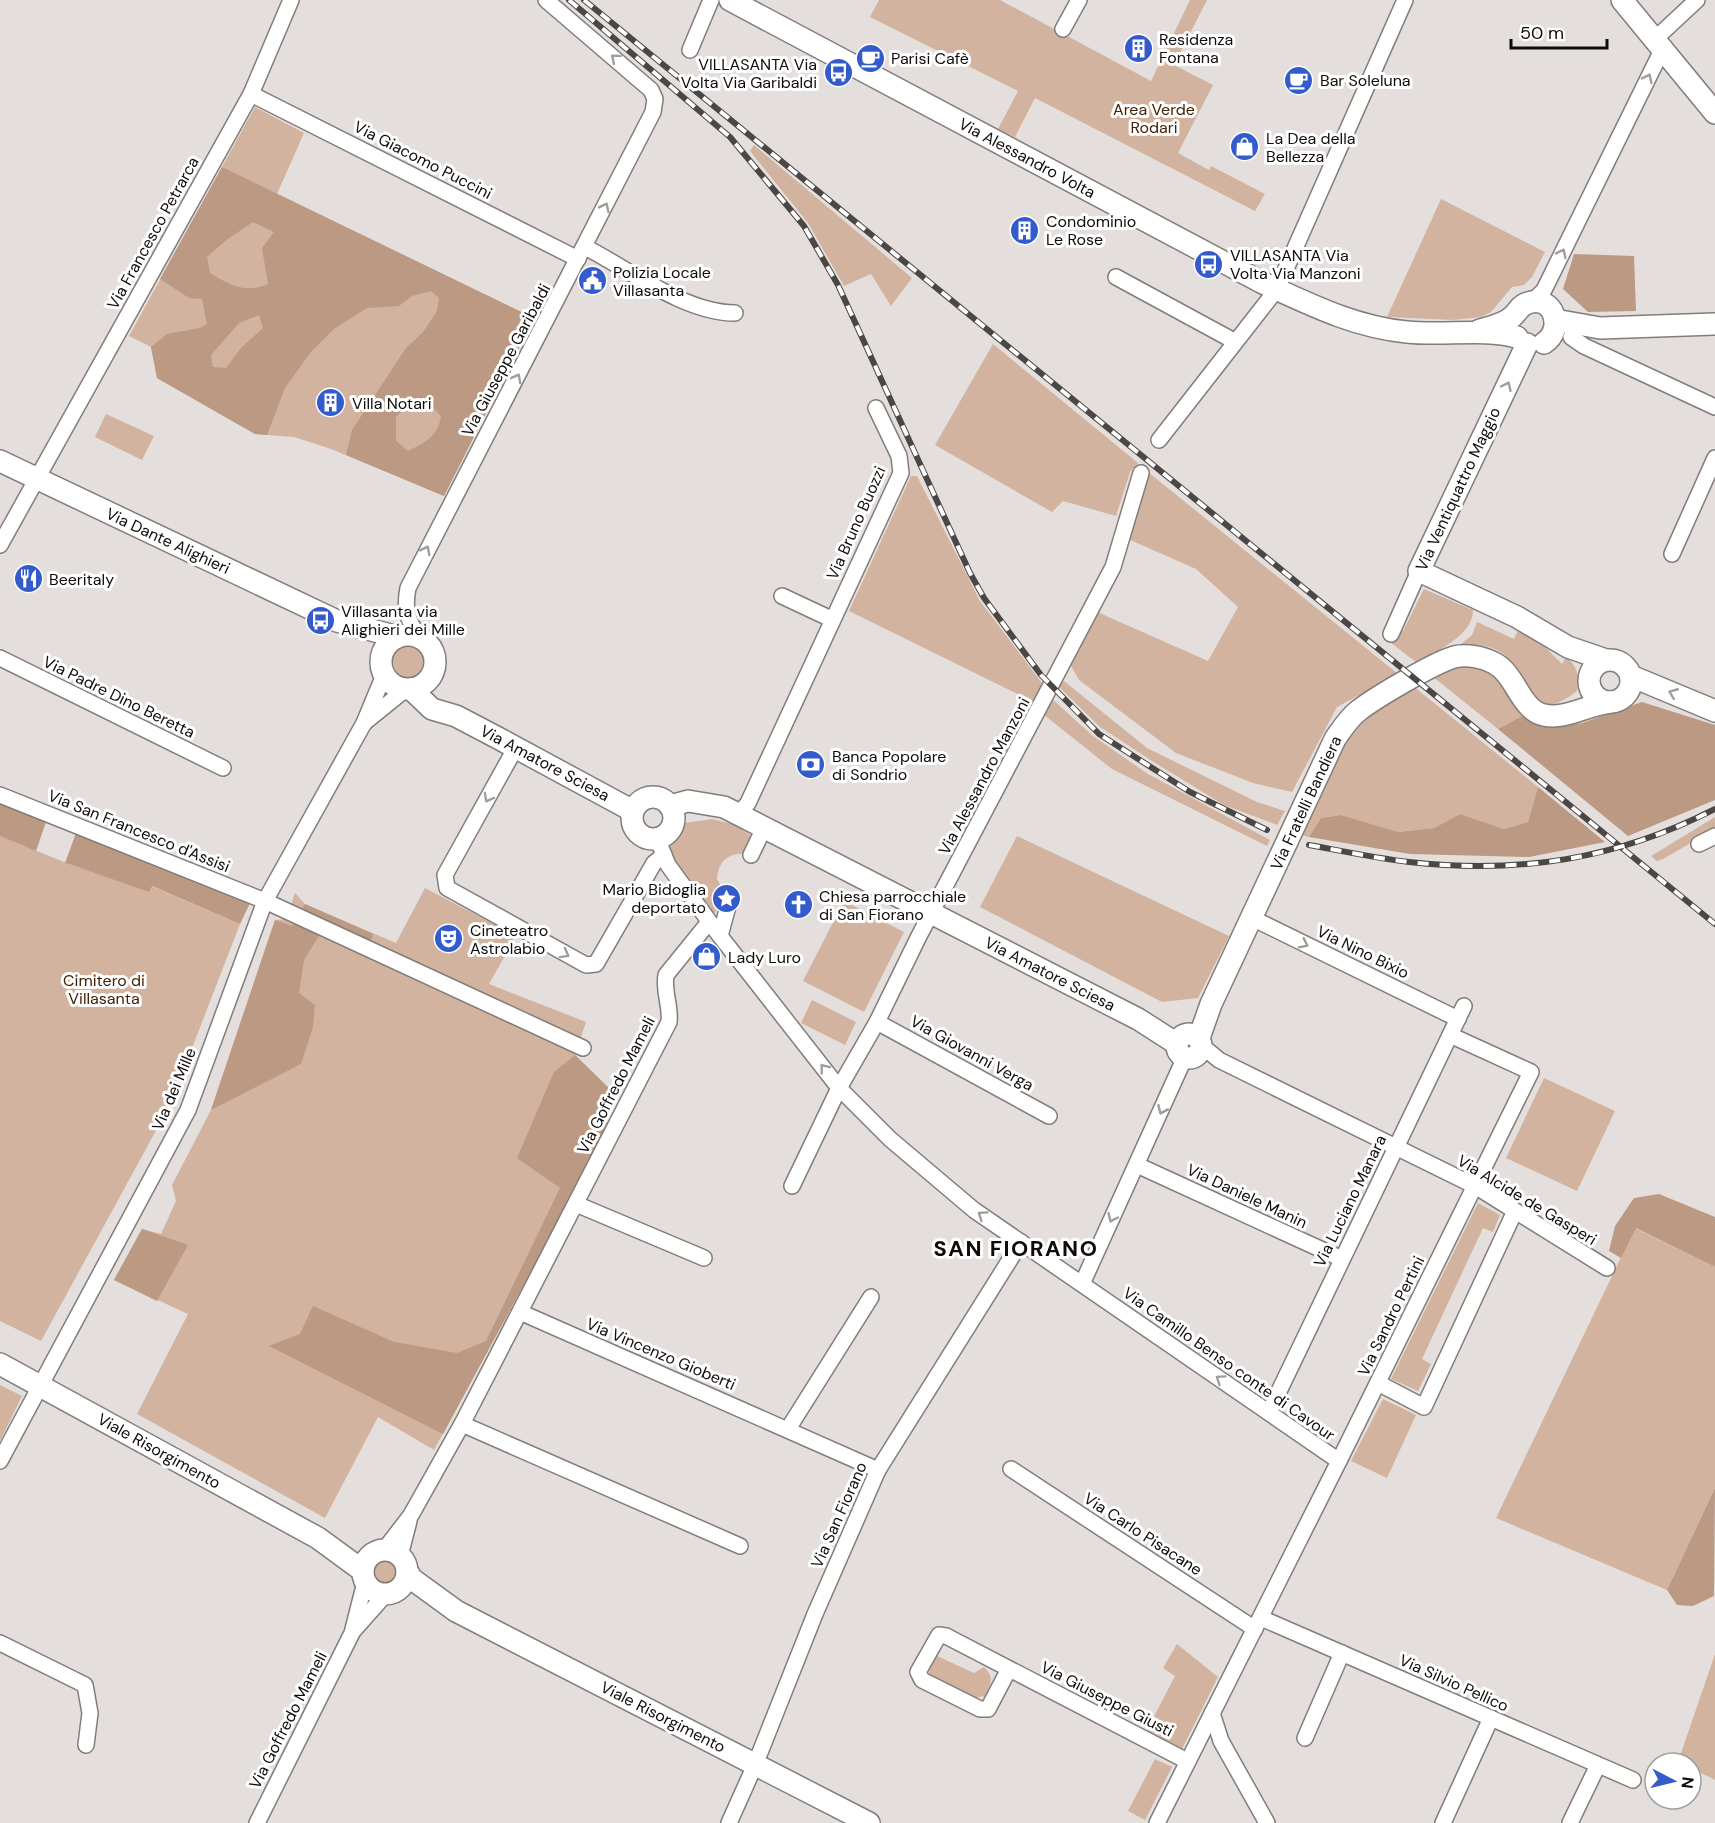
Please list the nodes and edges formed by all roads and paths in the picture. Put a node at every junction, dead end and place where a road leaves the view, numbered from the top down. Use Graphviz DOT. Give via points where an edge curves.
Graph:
graph roads {
  1 [pos="291,0"];
  2 [pos="546,0"];
  3 [pos="711,0"];
  4 [pos="730,0"];
  5 [pos="1079,0"];
  6 [pos="1405,0"];
  7 [pos="1622,0"];
  8 [pos="1697,0"];
  9 [pos="1063,30"];
  10 [pos="1659,43"];
  11 [pos="690,50"];
  12 [pos="251,94"];
  13 [pos="1715,113"];
  14 [pos="582,253"];
  15 [pos="1116,277"];
  16 [pos="1277,289"];
  17 [pos="1532,302"];
  18 [pos="735,313"];
  19 [pos="1514,315"];
  20 [pos="1555,320"];
  21 [pos="1715,324"];
  22 [pos="1603,328"];
  23 [pos="1468,333"];
  24 [pos="1571,337"];
  25 [pos="1234,341"];
  26 [pos="1529,341"];
  27 [pos="1607,356"];
  28 [pos="1715,407"];
  29 [pos="876,408"];
  30 [pos="1159,440"];
  31 [pos="1715,458"];
  32 [pos="0,460"];
  33 [pos="1141,473"];
  34 [pos="36,478"];
  35 [pos="0,545"];
  36 [pos="1672,554"];
  37 [pos="1419,571"];
  38 [pos="782,596"];
  39 [pos="831,619"];
  40 [pos="337,621"];
  41 [pos="1391,634"];
  42 [pos="398,637"];
  43 [pos="419,637"];
  44 [pos="1568,647"];
  45 [pos="0,658"];
  46 [pos="1606,660"];
  47 [pos="383,667"];
  48 [pos="1631,676"];
  49 [pos="431,677"];
  50 [pos="1589,679"];
  51 [pos="408,689"];
  52 [pos="1611,702"];
  53 [pos="1577,709"];
  54 [pos="1715,711"];
  55 [pos="456,716"];
  56 [pos="364,723"];
  57 [pos="516,747"];
  58 [pos="223,768"];
  59 [pos="0,795"];
  60 [pos="670,806"];
  61 [pos="633,811"];
  62 [pos="739,814"];
  63 [pos="764,828"];
  64 [pos="1715,836"];
  65 [pos="1699,844"];
  66 [pos="660,847"];
  67 [pos="751,855"];
  68 [pos="730,898"];
  69 [pos="265,901"];
  70 [pos="931,914"];
  71 [pos="1252,918"];
  72 [pos="710,922"];
  73 [pos="720,936"];
  74 [pos="1461,1012"];
  75 [pos="877,1022"];
  76 [pos="1450,1035"];
  77 [pos="1190,1044"];
  78 [pos="583,1048"];
  79 [pos="839,1088"];
  80 [pos="1049,1116"];
  81 [pos="1396,1148"];
  82 [pos="1137,1165"];
  83 [pos="792,1186"];
  84 [pos="1475,1186"];
  85 [pos="576,1204"];
  86 [pos="1515,1211"];
  87 [pos="1021,1242"];
  88 [pos="704,1258"];
  89 [pos="1342,1259"];
  90 [pos="1607,1268"];
  91 [pos="1082,1284"];
  92 [pos="871,1297"];
  93 [pos="520,1312"];
  94 [pos="0,1364"];
  95 [pos="1378,1383"];
  96 [pos="39,1386"];
  97 [pos="1269,1412"];
  98 [pos="462,1424"];
  99 [pos="788,1428"];
  100 [pos="0,1461"];
  101 [pos="1339,1461"];
  102 [pos="1011,1469"];
  103 [pos="878,1470"];
  104 [pos="318,1538"];
  105 [pos="740,1546"];
  106 [pos="391,1557"];
  107 [pos="364,1577"];
  108 [pos="389,1594"];
  109 [pos="456,1611"];
  110 [pos="1258,1623"];
  111 [pos="352,1633"];
  112 [pos="0,1643"];
  113 [pos="1342,1653"];
  114 [pos="1009,1669"];
  115 [pos="1212,1713"];
  116 [pos="1491,1718"];
  117 [pos="1305,1738"];
  118 [pos="86,1745"];
  119 [pos="1187,1761"];
  120 [pos="755,1765"];
  121 [pos="1598,1765"];
  122 [pos="1633,1780"];
  123 [pos="257,1823"];
  124 [pos="729,1823"];
  125 [pos="869,1823"];
  126 [pos="1157,1823"];
  127 [pos="1267,1823"];
  128 [pos="1443,1823"];
  129 [pos="1570,1823"];
  1 -- 12 [label="street, Via Francesco Petrarca"];
  14 -- 2 [label="street, Via Giuseppe Garibaldi, one-way" via="653,112 655,99 645,84"];
  3 -- 11 [label="street"];
  4 -- 16 [label="street, Via Alessandro Volta"];
  5 -- 9 [label="street"];
  6 -- 16 [label="street"];
  7 -- 10 [label="street"];
  8 -- 10 [label="street"];
  10 -- 13 [label="street"];
  17 -- 10 [label="street, one-way" via="1544,290"];
  12 -- 14 [label="street, Via Giacomo Puccini"];
  12 -- 34 [label="street, Via Francesco Petrarca"];
  14 -- 18 [label="street, Via Giacomo Puccini" via="687,302 718,313"];
  43 -- 14 [label="street, Via Giuseppe Garibaldi, one-way" via="407,617 408,588"];
  15 -- 25 [label="street"];
  16 -- 23 [label="street, Via Alessandro Volta" via="1364,325 1423,333"];
  16 -- 25 [label="street"];
  17 -- 19 [label="street, Via Alessandro Volta" via="1521,306"];
  17 -- 20 [label="street, Via Alessandro Volta" via="1548,307"];
  19 -- 23 [label="street, Via Alessandro Volta" via="1496,326"];
  19 -- 26 [label="street" via="1513,325"];
  20 -- 22 [label="street, Via Alessandro Volta"];
  20 -- 26 [label="street" via="1554,333"];
  21 -- 22 [label="street, Via Alessandro Volta"];
  22 -- 24 [label="street, Via Alessandro Volta"];
  22 -- 27 [label="street"];
  23 -- 26 [label="street, Via Alessandro Volta"];
  24 -- 26 [label="street, Via Alessandro Volta"];
  24 -- 27 [label="street"];
  25 -- 30 [label="street"];
  37 -- 26 [label="street, Via Ventiquattro Maggio, one-way"];
  27 -- 28 [label="street"];
  29 -- 39 [label="street, Via Bruno Buozzi" via="899,456 901,473"];
  31 -- 36 [label="street"];
  32 -- 34 [label="street, Via Dante Alighieri"];
  33 -- 70 [label="street, Via Alessandro Manzoni" via="1113,567"];
  34 -- 35 [label="street, Via Francesco Petrarca"];
  34 -- 40 [label="street, Via Dante Alighieri"];
  37 -- 41 [label="street, Via Ventiquattro Maggio"];
  37 -- 44 [label="street" via="1516,617"];
  38 -- 39 [label="street"];
  39 -- 62 [label="street, Via Bruno Buozzi" via="748,803"];
  40 -- 42 [label="street, Via Dante Alighieri"];
  40 -- 47 [label="street, Via Dante Alighieri"];
  42 -- 43 [label="street"];
  42 -- 47 [label="street" via="387,645"];
  43 -- 49 [label="street" via="427,642 435,659"];
  44 -- 46 [label="street"];
  44 -- 50 [label="street"];
  45 -- 58 [label="street, Via Padre Dino Beretta"];
  46 -- 48 [label="street" via="1620,662"];
  46 -- 50 [label="street" via="1596,665"];
  47 -- 51 [label="street" via="393,685"];
  47 -- 56 [label="street, Via dei Mille"];
  48 -- 52 [label="street" via="1627,694"];
  54 -- 48 [label="street, one-way"];
  49 -- 51 [label="street" via="426,683"];
  49 -- 55 [label="street, Via Amatore Sciesa" via="433,687"];
  50 -- 52 [label="street" via="1595,696"];
  50 -- 53 [label="street"];
  51 -- 55 [label="street, Via Amatore Sciesa" via="432,709"];
  51 -- 56 [label="street, Via dei Mille"];
  52 -- 53 [label="street, Via Fratelli Bandiera"];
  53 -- 71 [label="street, Via Fratelli Bandiera" via="1554,716 1539,714 1527,704 1504,669 1484,659 1464,656 1438,664 1357,711 1335,740"];
  55 -- 57 [label="street, Via Amatore Sciesa"];
  56 -- 69 [label="street, Via dei Mille"];
  57 -- 61 [label="street, Via Amatore Sciesa"];
  57 -- 66 [label="street, one-way" via="445,874 447,888 591,965 596,964"];
  59 -- 69 [label="street, Via San Francesco d'Assisi"];
  60 -- 61 [label="street" via="651,796 639,802"];
  60 -- 62 [label="street, Via Amatore Sciesa" via="706,802"];
  60 -- 66 [label="street" via="674,818"];
  61 -- 66 [label="street" via="636,830"];
  62 -- 63 [label="street, Via Amatore Sciesa"];
  63 -- 67 [label="street"];
  63 -- 70 [label="street, Via Amatore Sciesa"];
  64 -- 65 [label="street"];
  66 -- 72 [label="street, Via Camillo Benso conte di Cavour"];
  68 -- 73 [label="street"];
  69 -- 78 [label="street, Via San Francesco d'Assisi"];
  69 -- 96 [label="street, Via dei Mille" via="188,1110"];
  70 -- 75 [label="street, Via Alessandro Manzoni"];
  70 -- 77 [label="street, Via Amatore Sciesa"];
  71 -- 74 [label="street, Via Nino Bixio, one-way"];
  71 -- 77 [label="street, Via Fratelli Bandiera"];
  72 -- 73 [label="street, Via Camillo Benso conte di Cavour"];
  72 -- 85 [label="street, Via Goffredo Mameli" via="666,975 669,1022"];
  79 -- 73 [label="street, Via Camillo Benso conte di Cavour, one-way"];
  74 -- 76 [label="street, Via Luciano Manara"];
  75 -- 79 [label="street, Via Alessandro Manzoni"];
  75 -- 80 [label="street, Via Giovanni Verga"];
  76 -- 81 [label="street, Via Luciano Manara"];
  76 -- 84 [label="street, Via Sandro Pertini" via="1531,1072"];
  77 -- 81 [label="street, Via Amatore Sciesa"];
  77 -- 82 [label="street, Via Fratelli Bandiera, one-way"];
  79 -- 83 [label="street"];
  87 -- 79 [label="street, Via Camillo Benso conte di Cavour, one-way" via="974,1210 890,1139"];
  81 -- 84 [label="street, Via Alcide de Gasperi"];
  81 -- 89 [label="street, Via Luciano Manara"];
  82 -- 89 [label="street, Via Daniele Manin"];
  82 -- 91 [label="street, Via Fratelli Bandiera, one-way"];
  84 -- 86 [label="street, Via Alcide de Gasperi"];
  84 -- 95 [label="street, Via Sandro Pertini"];
  85 -- 88 [label="street"];
  85 -- 93 [label="street, Via Goffredo Mameli"];
  86 -- 90 [label="street, Via Alcide de Gasperi"];
  86 -- 95 [label="street" via="1424,1407"];
  87 -- 91 [label="street, Via Camillo Benso conte di Cavour"];
  87 -- 103 [label="street, Via San Fiorano"];
  89 -- 97 [label="street, Via Luciano Manara"];
  97 -- 91 [label="street, Via Camillo Benso conte di Cavour, one-way"];
  92 -- 99 [label="street"];
  93 -- 98 [label="street, Via Goffredo Mameli"];
  93 -- 99 [label="street, Via Vincenzo Gioberti"];
  94 -- 96 [label="street, Viale Risorgimento"];
  95 -- 101 [label="street, Via Sandro Pertini"];
  96 -- 100 [label="street, Via dei Mille"];
  96 -- 104 [label="street, Viale Risorgimento"];
  97 -- 101 [label="street, Via Camillo Benso conte di Cavour"];
  98 -- 105 [label="street"];
  98 -- 106 [label="street, Via Goffredo Mameli"];
  99 -- 103 [label="street, Via Vincenzo Gioberti"];
  101 -- 110 [label="street, Via Camillo Benso conte di Cavour"];
  102 -- 110 [label="street, Via Carlo Pisacane"];
  103 -- 120 [label="street, Via San Fiorano"];
  104 -- 106 [label="street, Viale Risorgimento" via="352,1550"];
  104 -- 107 [label="street, Viale Risorgimento"];
  106 -- 107 [label="street" via="366,1561"];
  106 -- 108 [label="street" via="404,1583"];
  106 -- 109 [label="street, Viale Risorgimento" via="412,1579"];
  107 -- 108 [label="street" via="373,1591"];
  107 -- 111 [label="street, Via Goffredo Mameli"];
  108 -- 109 [label="street, Viale Risorgimento"];
  108 -- 111 [label="street, Via Goffredo Mameli"];
  109 -- 120 [label="street, Viale Risorgimento"];
  110 -- 113 [label="street, Via Silvio Pellico"];
  110 -- 115 [label="street, Via Camillo Benso conte di Cavour"];
  111 -- 123 [label="street, Via Goffredo Mameli"];
  112 -- 118 [label="street" via="85,1685 90,1713"];
  113 -- 116 [label="street, Via Silvio Pellico"];
  113 -- 117 [label="street"];
  114 -- 114 [label="street, Via Giuseppe Giusti" via="939,1635 918,1672 922,1680 988,1709"];
  114 -- 119 [label="street, Via Giuseppe Giusti"];
  115 -- 119 [label="street, Via Camillo Benso conte di Cavour"];
  115 -- 127 [label="street" via="1221,1741"];
  116 -- 121 [label="street, Via Silvio Pellico"];
  116 -- 128 [label="street"];
  119 -- 126 [label="street, Via Camillo Benso conte di Cavour"];
  120 -- 124 [label="street, Via San Fiorano"];
  120 -- 125 [label="street, Viale Risorgimento"];
  121 -- 122 [label="street, Via Silvio Pellico"];
  121 -- 129 [label="street"];
}
